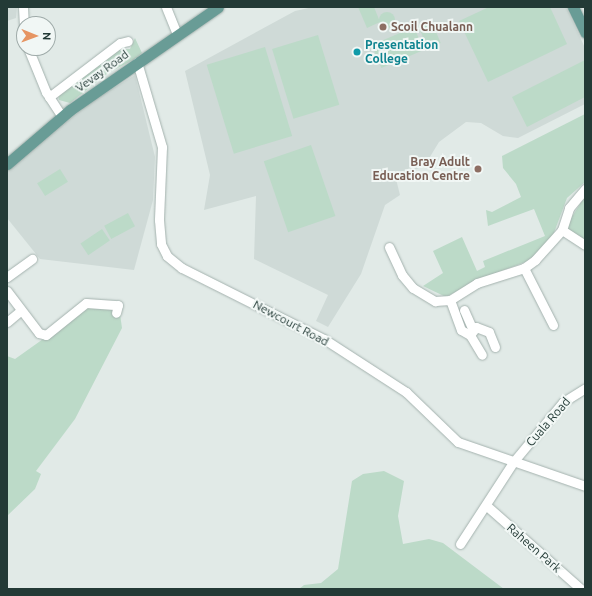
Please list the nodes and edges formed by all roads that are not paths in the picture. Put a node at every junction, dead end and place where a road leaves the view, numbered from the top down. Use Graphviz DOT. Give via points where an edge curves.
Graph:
graph roads {
  1 [pos="166,7"];
  2 [pos="218,7"];
  3 [pos="573,7"];
  4 [pos="585,32"];
  5 [pos="177,34"];
  6 [pos="128,41"];
  7 [pos="31,56"];
  8 [pos="137,62"];
  9 [pos="49,97"];
  10 [pos="62,117"];
  11 [pos="7,164"];
  12 [pos="585,189"];
  13 [pos="562,230"];
  14 [pos="585,245"];
  15 [pos="389,247"];
  16 [pos="32,259"];
  17 [pos="524,268"];
  18 [pos="7,277"];
  19 [pos="7,291"];
  20 [pos="450,300"];
  21 [pos="464,310"];
  22 [pos="20,311"];
  23 [pos="116,313"];
  24 [pos="7,322"];
  25 [pos="553,325"];
  26 [pos="471,332"];
  27 [pos="495,348"];
  28 [pos="482,355"];
  29 [pos="585,388"];
  30 [pos="514,461"];
  31 [pos="585,486"];
  32 [pos="488,507"];
  33 [pos="460,544"];
  34 [pos="581,589"];
  1 -- 5 [label="street"];
  2 -- 5 [label="main road, Vevay Road"];
  3 -- 4 [label="main road"];
  5 -- 8 [label="main road, Vevay Road"];
  6 -- 9 [label="street" via="120,43"];
  7 -- 9 [label="street"];
  8 -- 10 [label="main road, Vevay Road"];
  8 -- 30 [label="street, Newcourt Road" via="162,147 159,220 161,244 167,256 182,268 324,339 406,392 458,442"];
  9 -- 10 [label="street"];
  10 -- 11 [label="main road, Vevay Road"];
  12 -- 13 [label="street" via="569,208"];
  13 -- 14 [label="street"];
  13 -- 17 [label="street" via="550,247"];
  15 -- 20 [label="street" via="402,275 413,288 435,300"];
  16 -- 18 [label="street"];
  17 -- 20 [label="street" via="477,283"];
  17 -- 25 [label="street"];
  19 -- 22 [label="street"];
  20 -- 26 [label="street" via="456,323"];
  21 -- 26 [label="street"];
  22 -- 23 [label="street" via="39,333 46,335 86,303 118,305"];
  22 -- 24 [label="street"];
  26 -- 27 [label="street" via="476,327 489,332"];
  26 -- 28 [label="street"];
  29 -- 30 [label="street, Cuala Road" via="563,402"];
  30 -- 31 [label="street, Newcourt Road"];
  30 -- 32 [label="street, Cuala Road"];
  32 -- 33 [label="street, Cuala Road"];
  32 -- 34 [label="street, Raheen Park"];
}
